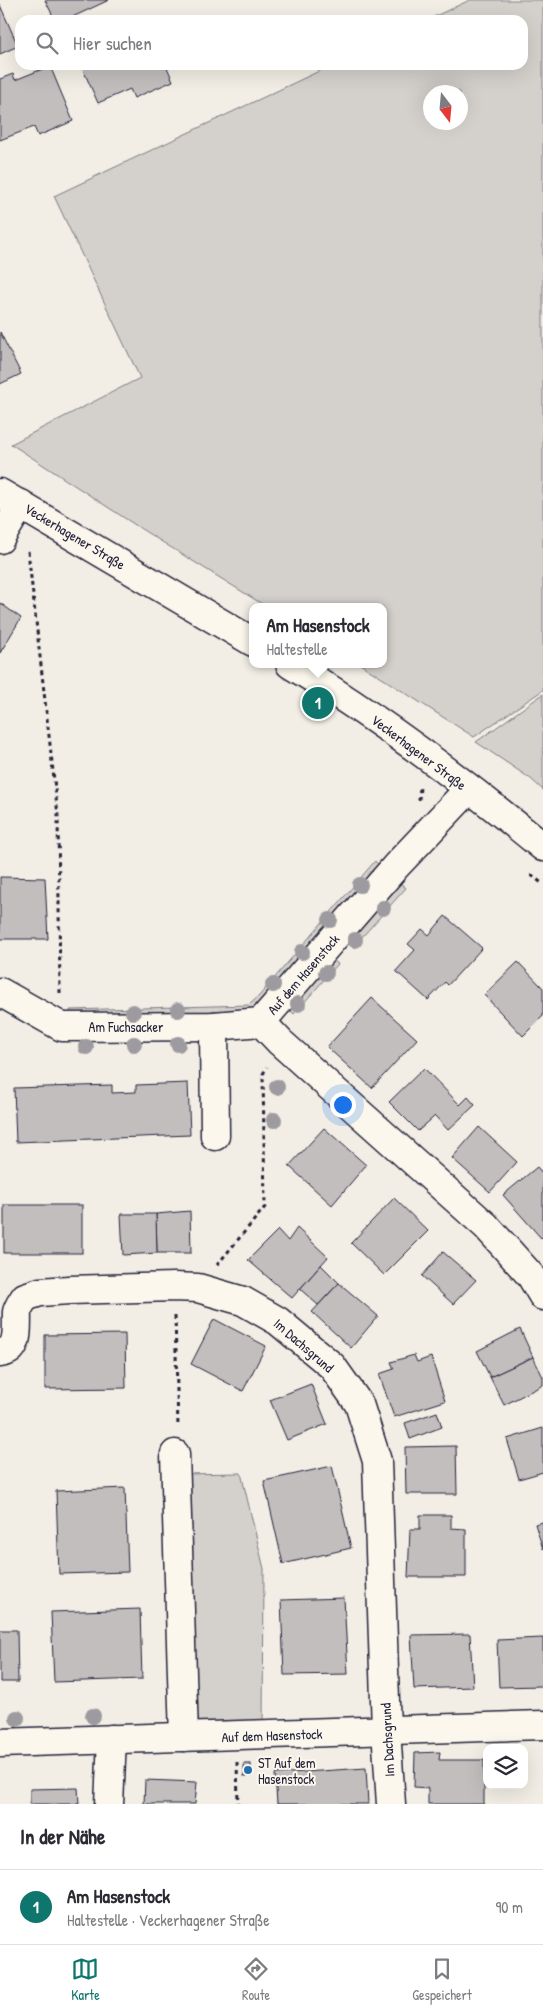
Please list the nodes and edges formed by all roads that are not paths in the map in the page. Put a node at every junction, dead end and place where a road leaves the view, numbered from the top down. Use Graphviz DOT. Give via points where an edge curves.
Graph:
graph roads {
  1 [pos="11,498"];
  2 [pos="0,539"];
  3 [pos="249,640"];
  4 [pos="297,668"];
  5 [pos="468,789"];
  6 [pos="543,847"];
  7 [pos="0,992"];
  8 [pos="261,1022"];
  9 [pos="214,1026"];
  10 [pos="215,1136"];
  11 [pos="543,1296"];
  12 [pos="0,1353"];
  13 [pos="175,1454"];
  14 [pos="543,1725"];
  15 [pos="386,1730"];
  16 [pos="184,1737"];
  17 [pos="112,1739"];
  18 [pos="0,1743"];
  19 [pos="109,1804"];
  20 [pos="390,1804"];
  1 -- 2 [label="street"];
  1 -- 3 [label="street, Veckerhagener Straße"];
  4 -- 5 [label="street, Veckerhagener Straße" via="352,702"];
  5 -- 6 [label="street, Veckerhagener Straße"];
  5 -- 8 [label="street, Auf dem Hasenstock" via="396,866"];
  7 -- 9 [label="street, Am Fuchsacker" via="62,1027"];
  8 -- 9 [label="street, Am Fuchsacker"];
  8 -- 11 [label="street, Auf dem Hasenstock" via="486,1226 531,1276"];
  9 -- 10 [label="street"];
  12 -- 15 [label="street, Im Dachsgrund" via="13,1346 18,1331 17,1310 25,1297 40,1292 186,1288 243,1301 278,1321 332,1366 359,1404 377,1461"];
  13 -- 16 [label="street"];
  14 -- 15 [label="street, Auf dem Hasenstock"];
  15 -- 16 [label="street, Auf dem Hasenstock"];
  15 -- 20 [label="street, Im Dachsgrund"];
  16 -- 17 [label="street, Auf dem Hasenstock"];
  17 -- 18 [label="street, Auf dem Hasenstock"];
  17 -- 19 [label="street"];
}
